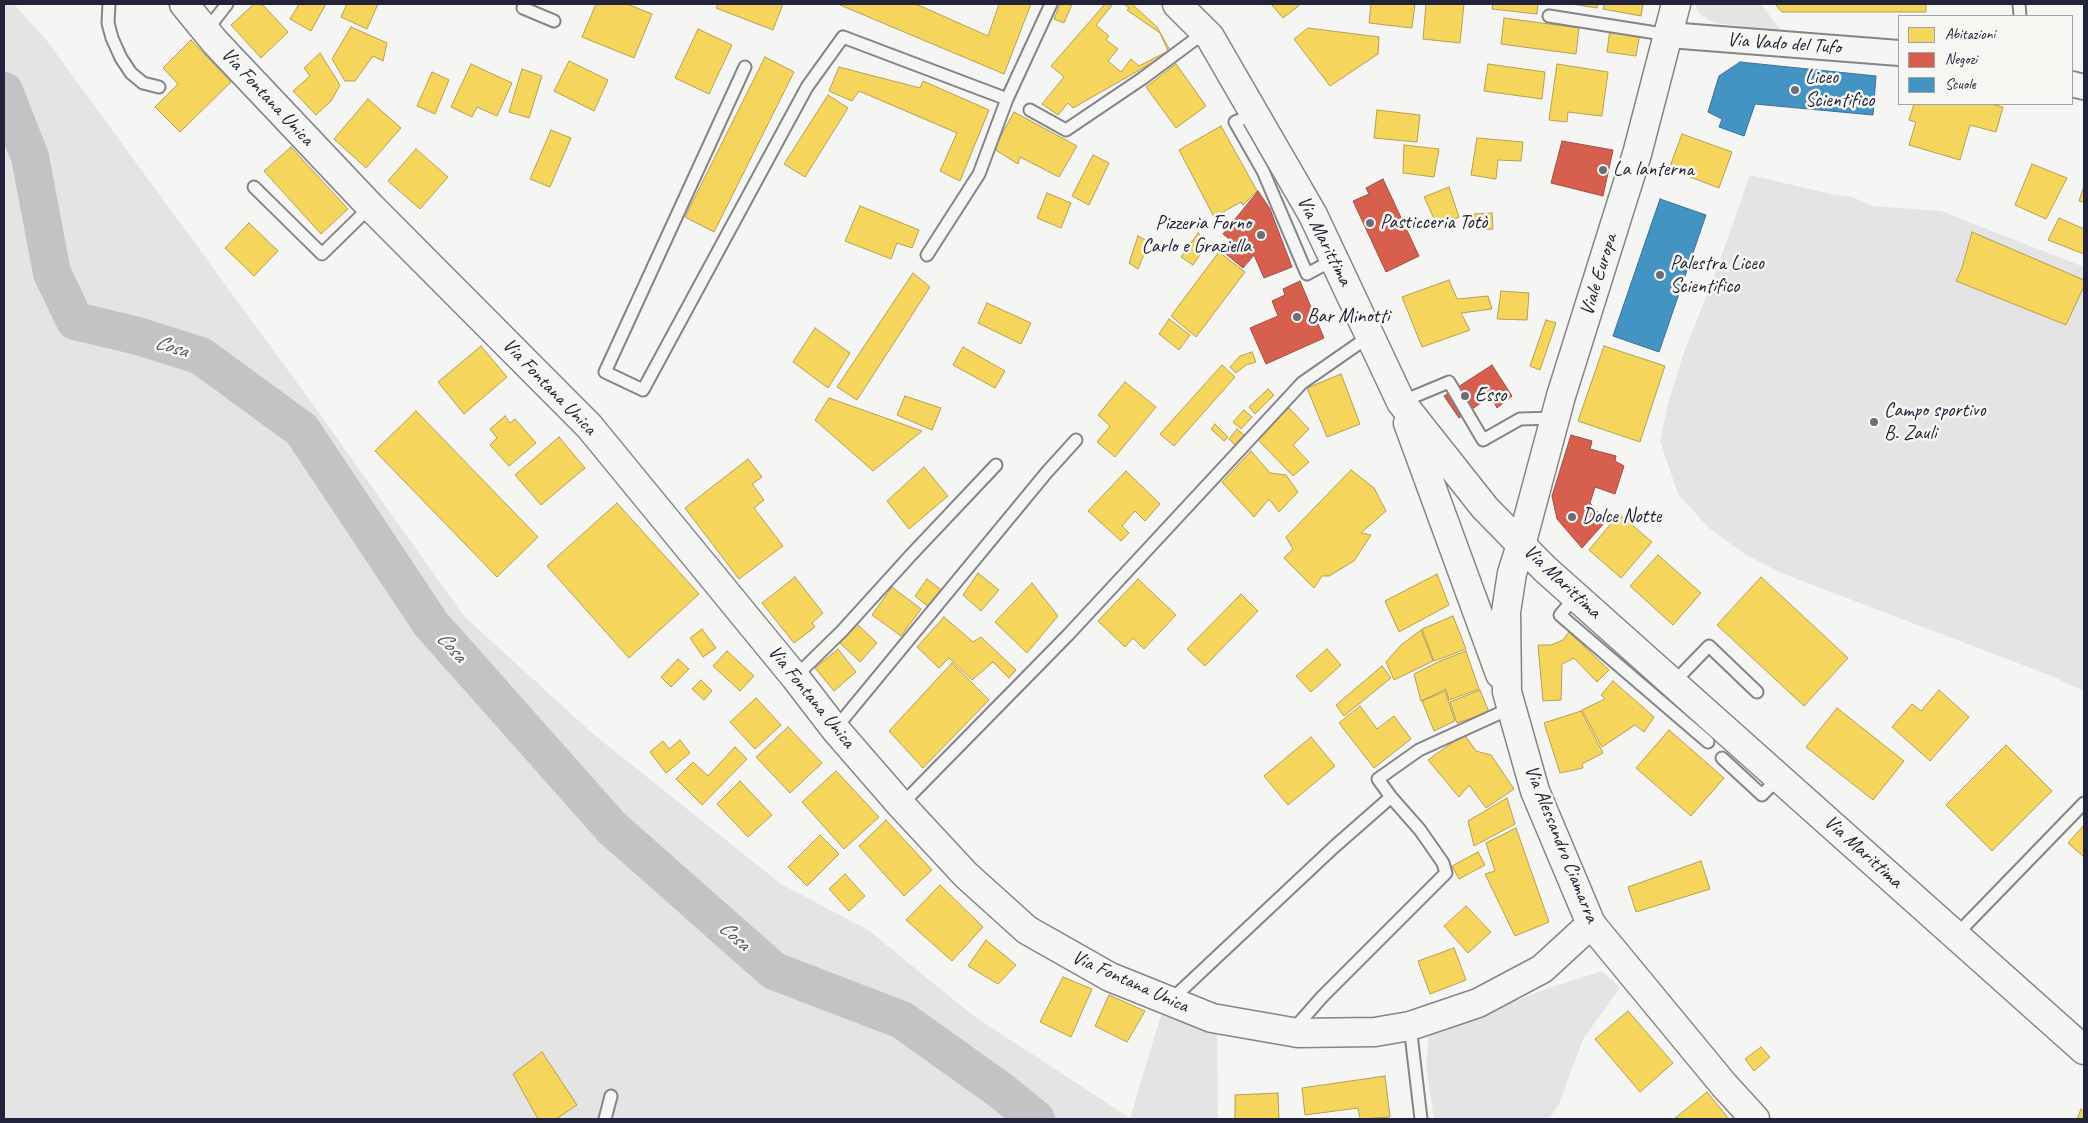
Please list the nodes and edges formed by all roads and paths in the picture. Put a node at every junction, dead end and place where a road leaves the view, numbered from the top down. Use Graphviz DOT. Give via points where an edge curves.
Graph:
graph roads {
  1 [pos="109,4"];
  2 [pos="184,4"];
  3 [pos="227,4"];
  4 [pos="524,4"];
  5 [pos="1051,4"];
  6 [pos="1676,4"];
  7 [pos="1190,14"];
  8 [pos="1548,16"];
  9 [pos="554,21"];
  10 [pos="206,31"];
  11 [pos="1669,35"];
  12 [pos="1898,53"];
  13 [pos="745,68"];
  14 [pos="159,87"];
  15 [pos="1007,99"];
  16 [pos="1030,110"];
  17 [pos="254,187"];
  18 [pos="371,207"];
  19 [pos="927,255"];
  20 [pos="1370,335"];
  21 [pos="1401,402"];
  22 [pos="1555,418"];
  23 [pos="1076,440"];
  24 [pos="996,465"];
  25 [pos="1521,545"];
  26 [pos="795,677"];
  27 [pos="1757,692"];
  28 [pos="1677,696"];
  29 [pos="1509,700"];
  30 [pos="835,729"];
  31 [pos="1708,742"];
  32 [pos="1722,758"];
  33 [pos="1779,777"];
  34 [pos="1391,797"];
  35 [pos="2084,802"];
  36 [pos="901,805"];
  37 [pos="1591,924"];
  38 [pos="1956,935"];
  39 [pos="1170,1002"];
  40 [pos="1410,1026"];
  41 [pos="1292,1032"];
  42 [pos="2084,1050"];
  43 [pos="612,1096"];
  44 [pos="605,1119"];
  45 [pos="1421,1119"];
  46 [pos="1755,1119"];
  1 -- 14 [label="lane" via="108,22 120,58 130,73 143,83"];
  2 -- 10 [label="main road, Via Fontana Unica"];
  3 -- 10 [label="lane"];
  4 -- 9 [label="lane" via="523,8"];
  5 -- 15 [label="lane"];
  6 -- 11 [label="main road, Viale Europa"];
  7 -- 16 [label="lane" via="1143,78 1066,130"];
  7 -- 20 [label="main road, Via Marittima" via="1210,37 1254,114 1272,166 1294,208 1334,259"];
  8 -- 11 [label="lane"];
  10 -- 18 [label="main road, Via Fontana Unica"];
  11 -- 12 [label="street, Via Vado del Tufo"];
  11 -- 22 [label="main road, Viale Europa" via="1637,154"];
  13 -- 15 [label="lane" via="605,372 643,390 806,88 843,37"];
  15 -- 19 [label="lane" via="979,174"];
  17 -- 18 [label="lane" via="322,254"];
  18 -- 26 [label="main road, Via Fontana Unica" via="589,426"];
  20 -- 21 [label="main road, Via Marittima"];
  20 -- 36 [label="lane" via="1302,383 1068,635"];
  21 -- 22 [label="lane" via="1448,382 1483,440 1520,419"];
  21 -- 25 [label="main road, Via Marittima" via="1485,508"];
  21 -- 29 [label="main road"];
  22 -- 25 [label="main road, Viale Europa"];
  23 -- 30 [label="lane"];
  24 -- 26 [label="lane"];
  25 -- 28 [label="main road, Via Marittima"];
  25 -- 29 [label="main road, Via Alessandro Ciamarra" via="1512,573 1506,612"];
  26 -- 30 [label="main road, Via Fontana Unica"];
  27 -- 28 [label="lane" via="1709,646"];
  28 -- 31 [label="lane"];
  28 -- 33 [label="main road, Via Marittima"];
  29 -- 34 [label="lane" via="1419,750 1378,779"];
  29 -- 37 [label="main road, Via Alessandro Ciamarra" via="1535,791"];
  30 -- 36 [label="main road, Via Fontana Unica"];
  32 -- 33 [label="lane" via="1762,795"];
  33 -- 38 [label="main road, Via Marittima"];
  34 -- 39 [label="lane"];
  34 -- 41 [label="lane" via="1420,830 1443,863 1446,873 1322,997"];
  35 -- 38 [label="lane"];
  36 -- 39 [label="main road, Via Fontana Unica" via="966,875 1027,930 1110,977"];
  37 -- 40 [label="main road, Via Fontana Unica" via="1542,969 1478,1003"];
  37 -- 46 [label="main road, Via Alessandro Ciamarra"];
  38 -- 42 [label="main road, Via Marittima"];
  39 -- 41 [label="main road, Via Fontana Unica" via="1212,1018"];
  40 -- 41 [label="main road, Via Fontana Unica" via="1375,1032"];
  40 -- 45 [label="lane"];
  43 -- 44 [label="lane"];
}
